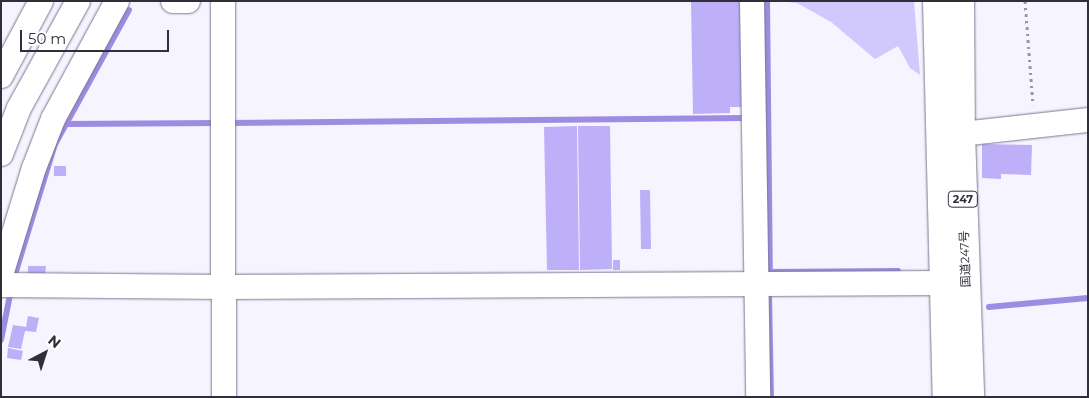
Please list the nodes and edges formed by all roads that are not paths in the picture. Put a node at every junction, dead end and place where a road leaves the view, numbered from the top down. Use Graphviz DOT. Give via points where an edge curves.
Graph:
graph roads {
  1 [pos="41,1"];
  2 [pos="78,1"];
  3 [pos="117,1"];
  4 [pos="173,1"];
  5 [pos="188,1"];
  6 [pos="223,1"];
  7 [pos="752,1"];
  8 [pos="937,1"];
  9 [pos="960,1"];
  10 [pos="1,76"];
  11 [pos="1088,120"];
  12 [pos="961,134"];
  13 [pos="1,154"];
  14 [pos="1,275"];
  15 [pos="944,283"];
  16 [pos="756,284"];
  17 [pos="1,285"];
  18 [pos="225,287"];
  19 [pos="224,397"];
  20 [pos="758,397"];
  21 [pos="947,397"];
  22 [pos="970,397"];
  1 -- 10 [label="street"];
  2 -- 13 [label="street" via="19,108"];
  3 -- 14 [label="street" via="53,119 34,168"];
  4 -- 5 [label="street"];
  6 -- 18 [label="street"];
  7 -- 16 [label="street"];
  8 -- 15 [label="highway, 国道247号 / 247"];
  9 -- 12 [label="highway, 国道247号 / 247"];
  11 -- 12 [label="street"];
  12 -- 22 [label="highway, 国道247号 / 247"];
  15 -- 16 [label="street"];
  15 -- 21 [label="highway, 国道247号 / 247"];
  16 -- 18 [label="street"];
  16 -- 20 [label="street"];
  17 -- 18 [label="street"];
  18 -- 19 [label="street"];
}
